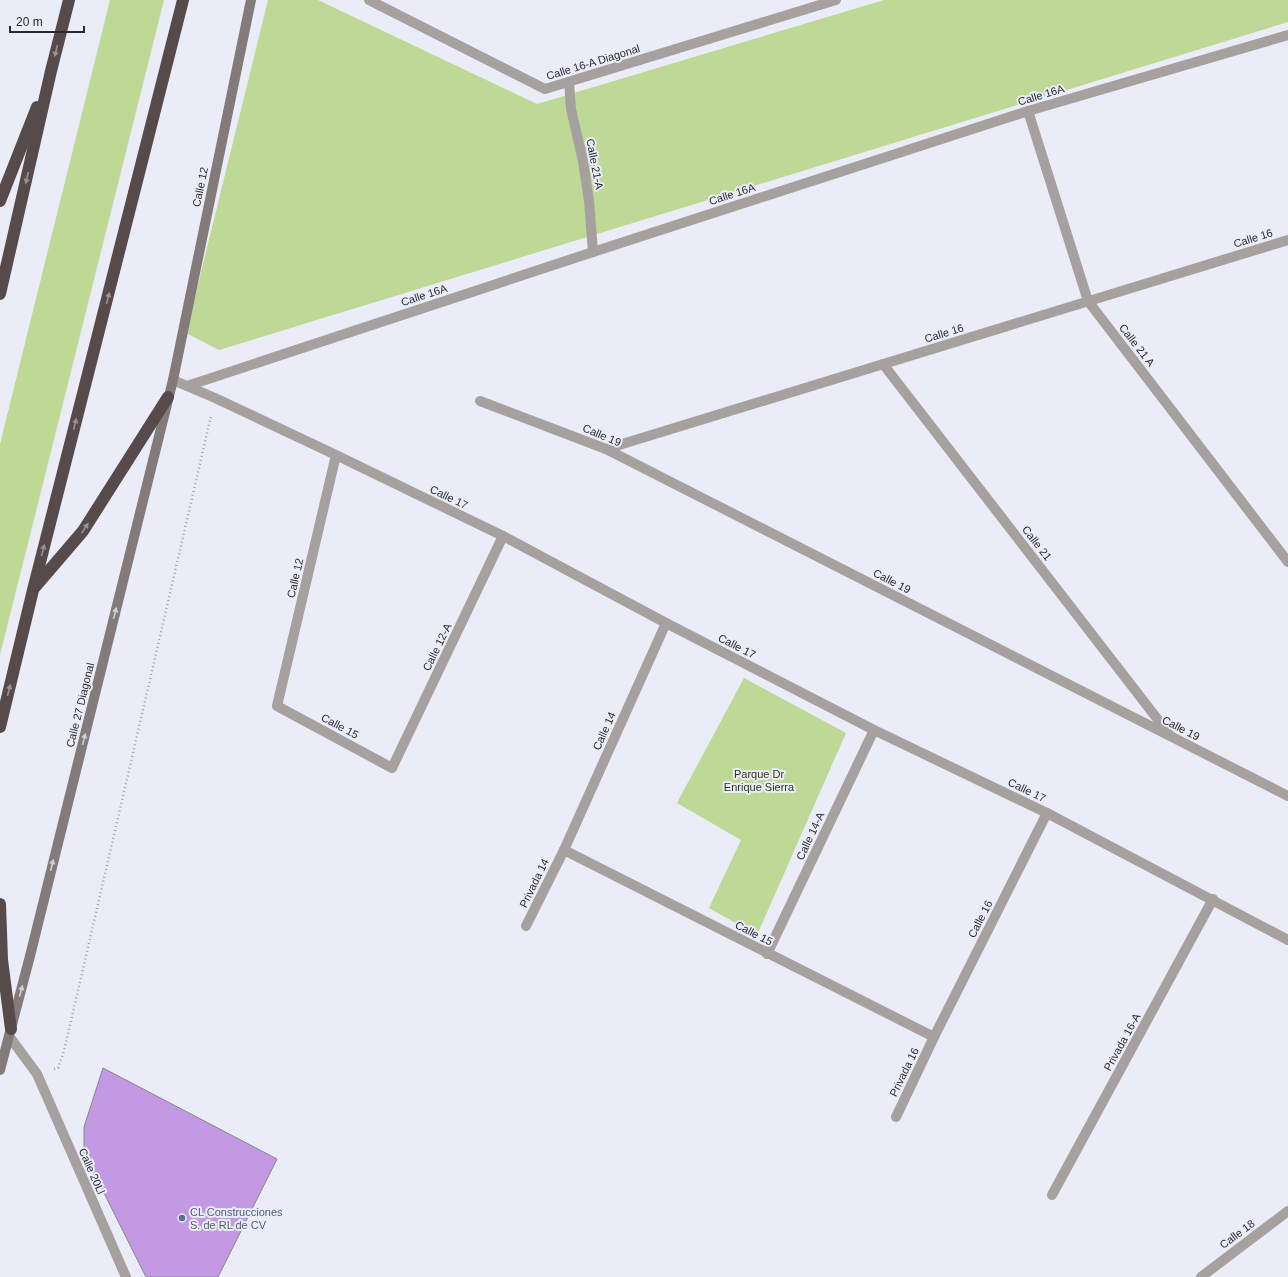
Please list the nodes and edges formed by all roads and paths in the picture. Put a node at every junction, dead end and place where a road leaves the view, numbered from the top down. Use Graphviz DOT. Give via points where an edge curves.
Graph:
graph roads {
  1 [pos="69,0"];
  2 [pos="183,0"];
  3 [pos="251,0"];
  4 [pos="369,0"];
  5 [pos="836,0"];
  6 [pos="1288,35"];
  7 [pos="51,71"];
  8 [pos="569,82"];
  9 [pos="1028,111"];
  10 [pos="0,200"];
  11 [pos="1288,240"];
  12 [pos="593,252"];
  13 [pos="0,294"];
  14 [pos="1088,301"];
  15 [pos="883,364"];
  16 [pos="173,380"];
  17 [pos="187,386"];
  18 [pos="168,397"];
  19 [pos="215,398"];
  20 [pos="480,400"];
  21 [pos="606,449"];
  22 [pos="336,455"];
  23 [pos="503,536"];
  24 [pos="1288,562"];
  25 [pos="33,590"];
  26 [pos="666,623"];
  27 [pos="277,706"];
  28 [pos="0,728"];
  29 [pos="874,730"];
  30 [pos="1172,737"];
  31 [pos="392,768"];
  32 [pos="1288,796"];
  33 [pos="1047,813"];
  34 [pos="564,850"];
  35 [pos="1213,899"];
  36 [pos="0,904"];
  37 [pos="526,926"];
  38 [pos="1288,940"];
  39 [pos="767,954"];
  40 [pos="10,1032"];
  41 [pos="934,1037"];
  42 [pos="0,1070"];
  43 [pos="37,1074"];
  44 [pos="896,1117"];
  45 [pos="1052,1195"];
  46 [pos="1288,1211"];
  47 [pos="126,1277"];
  48 [pos="1201,1277"];
  1 -- 7 [label="highway, one-way"];
  25 -- 2 [label="highway, one-way"];
  3 -- 16 [label="main road, Calle 12"];
  4 -- 8 [label="street, Calle 16-A Diagonal" via="545,89"];
  5 -- 8 [label="street, Calle 16-A Diagonal"];
  6 -- 9 [label="street, Calle 16A"];
  7 -- 10 [label="highway"];
  7 -- 13 [label="highway, one-way"];
  8 -- 12 [label="street, Calle 21-A" via="571,109 590,201"];
  9 -- 12 [label="street, Calle 16A"];
  9 -- 14 [label="street, Calle 21 A"];
  11 -- 14 [label="street, Calle 16"];
  12 -- 17 [label="street, Calle 16A"];
  14 -- 15 [label="street, Calle 16"];
  14 -- 24 [label="street, Calle 21 A"];
  15 -- 21 [label="street, Calle 16"];
  15 -- 30 [label="street, Calle 21"];
  16 -- 17 [label="street, Calle 17"];
  16 -- 18 [label="main road, Calle 27 Diagonal"];
  17 -- 19 [label="street, Calle 17"];
  25 -- 18 [label="highway, one-way" via="83,531"];
  40 -- 18 [label="main road, Calle 27 Diagonal, one-way"];
  19 -- 22 [label="street, Calle 17"];
  19 -- 43 [label="path" via="64,1051 58,1068"];
  20 -- 21 [label="street, Calle 19"];
  21 -- 30 [label="street, Calle 19"];
  22 -- 23 [label="street, Calle 17"];
  22 -- 27 [label="street, Calle 12"];
  23 -- 26 [label="street, Calle 17"];
  23 -- 31 [label="street, Calle 12-A"];
  28 -- 25 [label="highway, one-way"];
  26 -- 29 [label="street, Calle 17"];
  26 -- 34 [label="street, Calle 14"];
  27 -- 31 [label="street, Calle 15"];
  29 -- 33 [label="street, Calle 17"];
  29 -- 39 [label="street, Calle 14-A"];
  30 -- 32 [label="street, Calle 19"];
  33 -- 35 [label="street, Calle 17"];
  33 -- 41 [label="street, Calle 16"];
  34 -- 37 [label="street, Privada 14"];
  34 -- 39 [label="street, Calle 15"];
  35 -- 38 [label="street, Calle 17"];
  35 -- 45 [label="street, Privada 16-A"];
  36 -- 40 [label="highway" via="2,960"];
  39 -- 41 [label="street, Calle 15"];
  40 -- 42 [label="main road, Calle 27 Diagonal"];
  40 -- 43 [label="street"];
  41 -- 44 [label="street, Privada 16"];
  43 -- 47 [label="street, Calle 20Ll"];
  46 -- 48 [label="street, Calle 18"];
}
